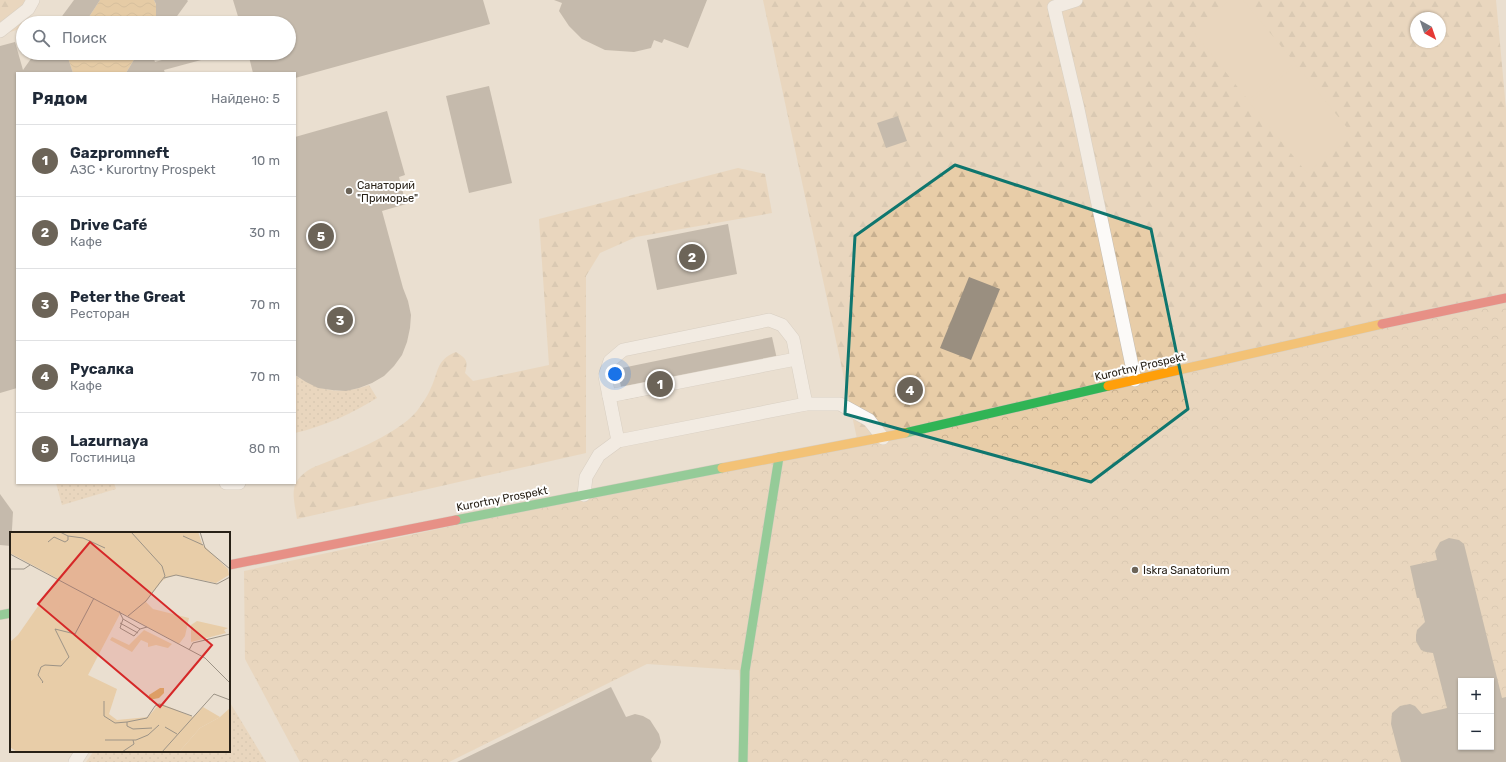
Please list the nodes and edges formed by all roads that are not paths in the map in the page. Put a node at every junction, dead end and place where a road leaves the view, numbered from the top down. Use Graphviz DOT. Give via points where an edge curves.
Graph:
graph roads {
  1 [pos="33,0"];
  2 [pos="1076,0"];
  3 [pos="19,16"];
  4 [pos="16,18"];
  5 [pos="0,31"];
  6 [pos="1506,298"];
  7 [pos="796,359"];
  8 [pos="1134,380"];
  9 [pos="609,396"];
  10 [pos="806,404"];
  11 [pos="883,438"];
  12 [pos="618,441"];
  13 [pos="779,458"];
  14 [pos="584,495"];
  15 [pos="230,565"];
  16 [pos="10,613"];
  17 [pos="0,615"];
  18 [pos="81,752"];
  19 [pos="75,762"];
  20 [pos="743,762"];
  1 -- 3 [label="lane" via="28,9"];
  2 -- 8 [label="lane" via="1054,7"];
  4 -- 5 [label="lane"];
  6 -- 8 [label="main road, Kurortny Prospekt"];
  7 -- 9 [label="lane"];
  7 -- 9 [label="lane" via="793,339 782,325 769,320 622,350 610,361 605,376"];
  7 -- 10 [label="lane"];
  8 -- 11 [label="main road, Kurortny Prospekt"];
  9 -- 12 [label="lane"];
  10 -- 11 [label="lane" via="840,404 869,420"];
  10 -- 12 [label="lane"];
  11 -- 13 [label="main road, Kurortny Prospekt"];
  12 -- 14 [label="lane" via="598,455 586,477"];
  13 -- 14 [label="main road, Kurortny Prospekt"];
  13 -- 20 [label="main road" via="745,671"];
  14 -- 15 [label="main road, Kurortny Prospekt"];
  16 -- 17 [label="main road"];
  18 -- 19 [label="lane"];
}
